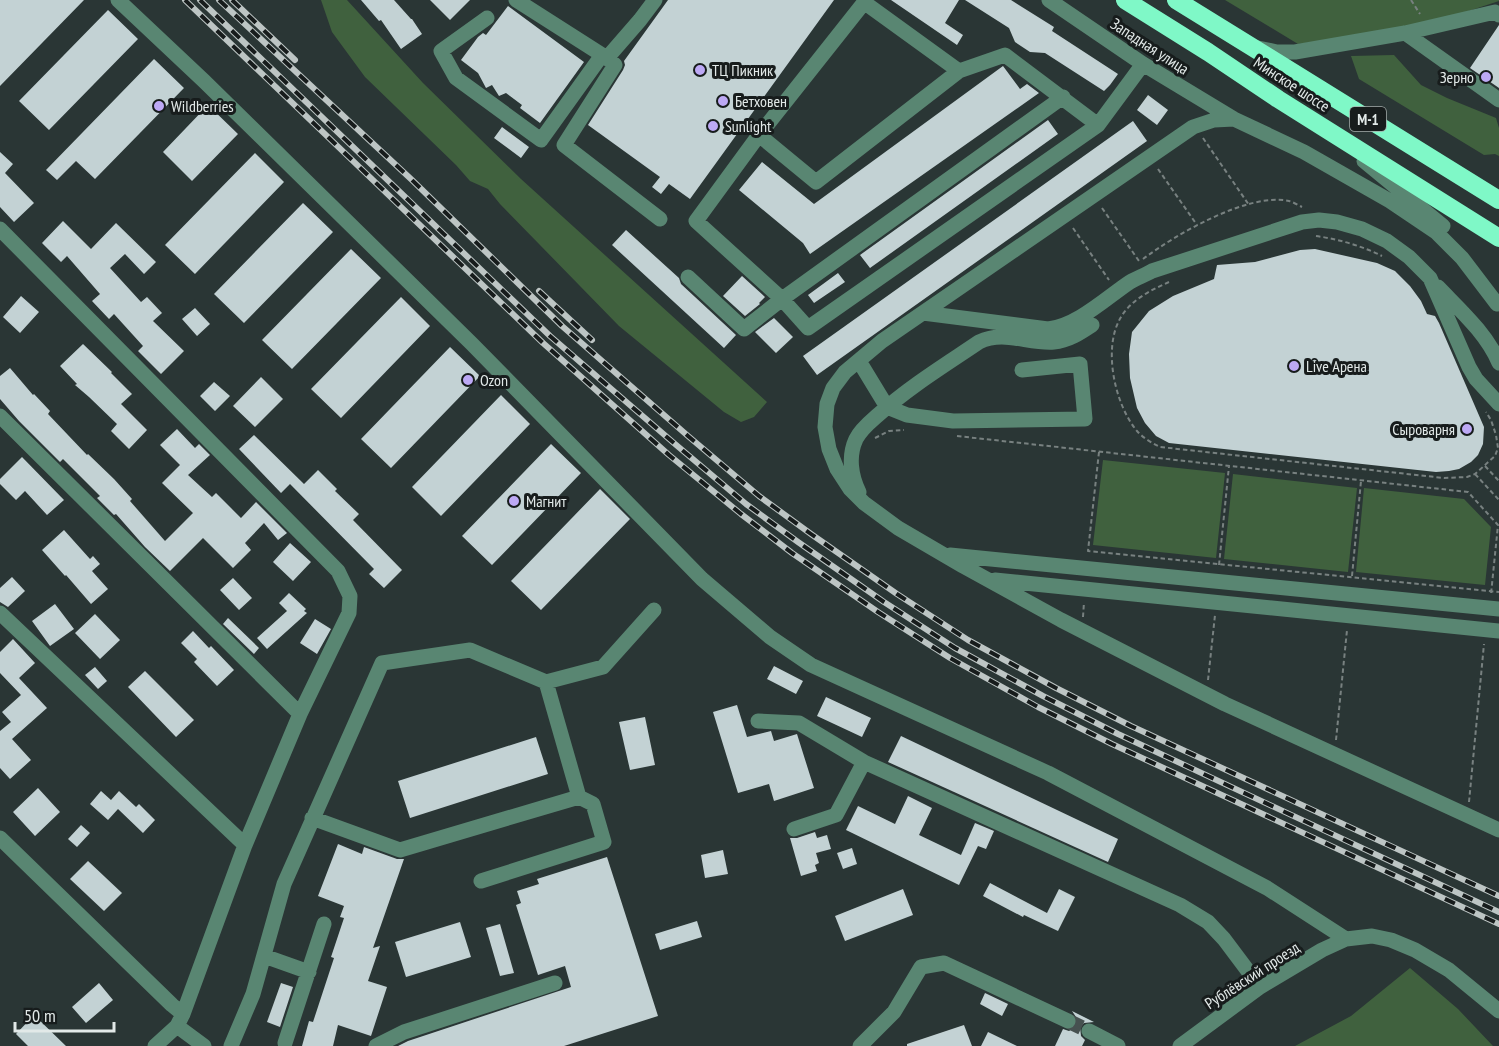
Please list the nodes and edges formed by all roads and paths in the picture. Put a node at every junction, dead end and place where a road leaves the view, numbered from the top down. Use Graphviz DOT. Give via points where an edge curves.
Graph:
graph roads {
  1 [pos="118,0"];
  2 [pos="516,0"];
  3 [pos="655,0"];
  4 [pos="1049,0"];
  5 [pos="1125,0"];
  6 [pos="1176,0"];
  7 [pos="1411,0"];
  8 [pos="865,1"];
  9 [pos="1420,14"];
  10 [pos="1499,15"];
  11 [pos="487,18"];
  12 [pos="1405,33"];
  13 [pos="1252,47"];
  14 [pos="605,57"];
  15 [pos="1143,64"];
  16 [pos="959,71"];
  17 [pos="1063,97"];
  18 [pos="1499,100"];
  19 [pos="1234,119"];
  20 [pos="1312,121"];
  21 [pos="1098,125"];
  22 [pos="759,135"];
  23 [pos="1201,136"];
  24 [pos="1156,166"];
  25 [pos="1499,200"];
  26 [pos="1249,205"];
  27 [pos="1100,206"];
  28 [pos="1300,206"];
  29 [pos="660,219"];
  30 [pos="1197,225"];
  31 [pos="1071,226"];
  32 [pos="0,229"];
  33 [pos="1312,235"];
  34 [pos="1499,238"];
  35 [pos="1383,256"];
  36 [pos="688,277"];
  37 [pos="1430,278"];
  38 [pos="1169,281"];
  39 [pos="1111,282"];
  40 [pos="782,299"];
  41 [pos="1498,306"];
  42 [pos="923,313"];
  43 [pos="1092,325"];
  44 [pos="859,360"];
  45 [pos="1499,363"];
  46 [pos="1022,370"];
  47 [pos="887,407"];
  48 [pos="1492,407"];
  49 [pos="0,416"];
  50 [pos="907,430"];
  51 [pos="948,435"];
  52 [pos="871,441"];
  53 [pos="1099,452"];
  54 [pos="1495,456"];
  55 [pos="1499,460"];
  56 [pos="1229,466"];
  57 [pos="1484,466"];
  58 [pos="1475,474"];
  59 [pos="1361,481"];
  60 [pos="1499,481"];
  61 [pos="1499,500"];
  62 [pos="864,503"];
  63 [pos="1498,524"];
  64 [pos="943,554"];
  65 [pos="1220,564"];
  66 [pos="1352,577"];
  67 [pos="988,580"];
  68 [pos="1218,581"];
  69 [pos="1492,591"];
  70 [pos="1499,592"];
  71 [pos="1350,595"];
  72 [pos="1216,602"];
  73 [pos="1494,609"];
  74 [pos="654,610"];
  75 [pos="0,613"];
  76 [pos="1348,615"];
  77 [pos="1493,630"];
  78 [pos="1208,680"];
  79 [pos="546,682"];
  80 [pos="300,714"];
  81 [pos="758,721"];
  82 [pos="1336,740"];
  83 [pos="864,762"];
  84 [pos="579,797"];
  85 [pos="1469,802"];
  86 [pos="312,818"];
  87 [pos="794,829"];
  88 [pos="1499,830"];
  89 [pos="0,838"];
  90 [pos="245,845"];
  91 [pos="481,881"];
  92 [pos="324,924"];
  93 [pos="1346,939"];
  94 [pos="264,956"];
  95 [pos="309,972"];
  96 [pos="555,983"];
  97 [pos="1260,987"];
  98 [pos="1499,1011"];
  99 [pos="180,1020"];
  100 [pos="1068,1021"];
  101 [pos="1089,1031"];
  102 [pos="285,1043"];
  103 [pos="155,1046"];
  104 [pos="204,1046"];
  105 [pos="231,1046"];
  106 [pos="376,1046"];
  107 [pos="860,1046"];
  108 [pos="1118,1046"];
  109 [pos="1180,1046"];
  1 -- 93 [label="street" via="472,344 702,579 770,638 811,665 1048,773 1267,888"];
  2 -- 14 [label="street"];
  3 -- 14 [label="street"];
  4 -- 15 [label="street, Западная улица"];
  5 -- 20 [label="highway, Минское шоссе / М-1"];
  6 -- 13 [label="highway, Минское шоссе / М-1"];
  7 -- 9 [label="path"];
  8 -- 16 [label="street"];
  8 -- 22 [label="street"];
  10 -- 12 [label="street" via="1495,12"];
  11 -- 14 [label="street" via="441,51 456,78 541,140"];
  12 -- 13 [label="street" via="1295,52"];
  12 -- 18 [label="street"];
  13 -- 25 [label="highway, Минское шоссе / М-1"];
  14 -- 29 [label="street" via="615,65 564,145"];
  15 -- 19 [label="street, Западная улица"];
  15 -- 21 [label="street"];
  16 -- 17 [label="street" via="1005,55"];
  16 -- 22 [label="street" via="816,182"];
  17 -- 21 [label="street"];
  17 -- 40 [label="street"];
  19 -- 41 [label="street, Западная улица" via="1305,152 1436,232 1462,258"];
  19 -- 42 [label="street" via="1193,127"];
  20 -- 34 [label="highway, Минское шоссе / М-1"];
  20 -- 41 [label="street" via="1446,230 1467,252"];
  21 -- 40 [label="street" via="808,328"];
  22 -- 40 [label="street" via="696,221"];
  23 -- 26 [label="path"];
  24 -- 30 [label="path"];
  26 -- 28 [label="path" via="1288,201"];
  26 -- 30 [label="path"];
  27 -- 30 [label="path" via="1139,261"];
  31 -- 39 [label="path"];
  32 -- 80 [label="street" via="338,571 350,596 349,614"];
  33 -- 35 [label="path"];
  36 -- 40 [label="street" via="744,329"];
  37 -- 42 [label="street" via="1387,241 1362,229 1319,220 1302,222 1152,271 1059,328"];
  37 -- 45 [label="street" via="1470,321"];
  37 -- 48 [label="street" via="1469,367"];
  38 -- 58 [label="path" via="1133,304 1121,317 1113,335 1113,372 1121,402 1128,418 1149,441 1160,447 1432,477"];
  42 -- 44 [label="street"];
  43 -- 47 [label="street" via="1073,337 1053,342 988,338"];
  44 -- 47 [label="street"];
  44 -- 62 [label="street" via="833,388 825,427 837,469"];
  46 -- 47 [label="street" via="1080,364 1085,419 954,421 907,416"];
  47 -- 62 [label="street" via="856,438 852,452 853,477"];
  48 -- 54 [label="path" via="1498,448"];
  49 -- 80 [label="street"];
  50 -- 52 [label="path" via="890,431"];
  51 -- 53 [label="path"];
  53 -- 56 [label="path"];
  53 -- 65 [label="path" via="1088,551"];
  54 -- 55 [label="path"];
  54 -- 57 [label="path"];
  56 -- 59 [label="path"];
  56 -- 65 [label="path"];
  57 -- 58 [label="path"];
  57 -- 60 [label="path"];
  58 -- 61 [label="path"];
  59 -- 63 [label="path" via="1468,492"];
  59 -- 66 [label="path"];
  62 -- 64 [label="street"];
  63 -- 69 [label="path"];
  64 -- 67 [label="street"];
  64 -- 68 [label="street"];
  65 -- 66 [label="path"];
  65 -- 68 [label="path"];
  66 -- 69 [label="path"];
  66 -- 71 [label="path"];
  67 -- 72 [label="street"];
  67 -- 88 [label="street" via="1225,704"];
  68 -- 71 [label="street"];
  69 -- 70 [label="path"];
  69 -- 73 [label="path"];
  71 -- 73 [label="street"];
  72 -- 76 [label="street"];
  72 -- 78 [label="path"];
  74 -- 79 [label="street" via="603,666"];
  75 -- 90 [label="street"];
  76 -- 77 [label="street"];
  76 -- 82 [label="path"];
  77 -- 85 [label="path" via="1485,640"];
  79 -- 84 [label="street"];
  79 -- 86 [label="street" via="470,650 382,663"];
  80 -- 90 [label="street"];
  81 -- 83 [label="street" via="799,723"];
  83 -- 87 [label="street" via="836,815"];
  83 -- 97 [label="street" via="1179,905 1208,922"];
  84 -- 86 [label="street" via="400,850"];
  84 -- 91 [label="street" via="593,804 604,842"];
  86 -- 94 [label="street" via="284,884"];
  89 -- 99 [label="street" via="172,1005"];
  90 -- 99 [label="street"];
  92 -- 95 [label="street"];
  93 -- 97 [label="street, Рублёвский проезд"];
  93 -- 98 [label="street" via="1372,936 1415,950 1449,970"];
  94 -- 95 [label="street"];
  94 -- 105 [label="street"];
  95 -- 102 [label="street"];
  96 -- 106 [label="street" via="404,1032"];
  97 -- 109 [label="street, Рублёвский проезд"];
  99 -- 103 [label="street"];
  99 -- 104 [label="street"];
  100 -- 107 [label="street" via="944,963 921,967 894,1012"];
  101 -- 108 [label="street"];
}
